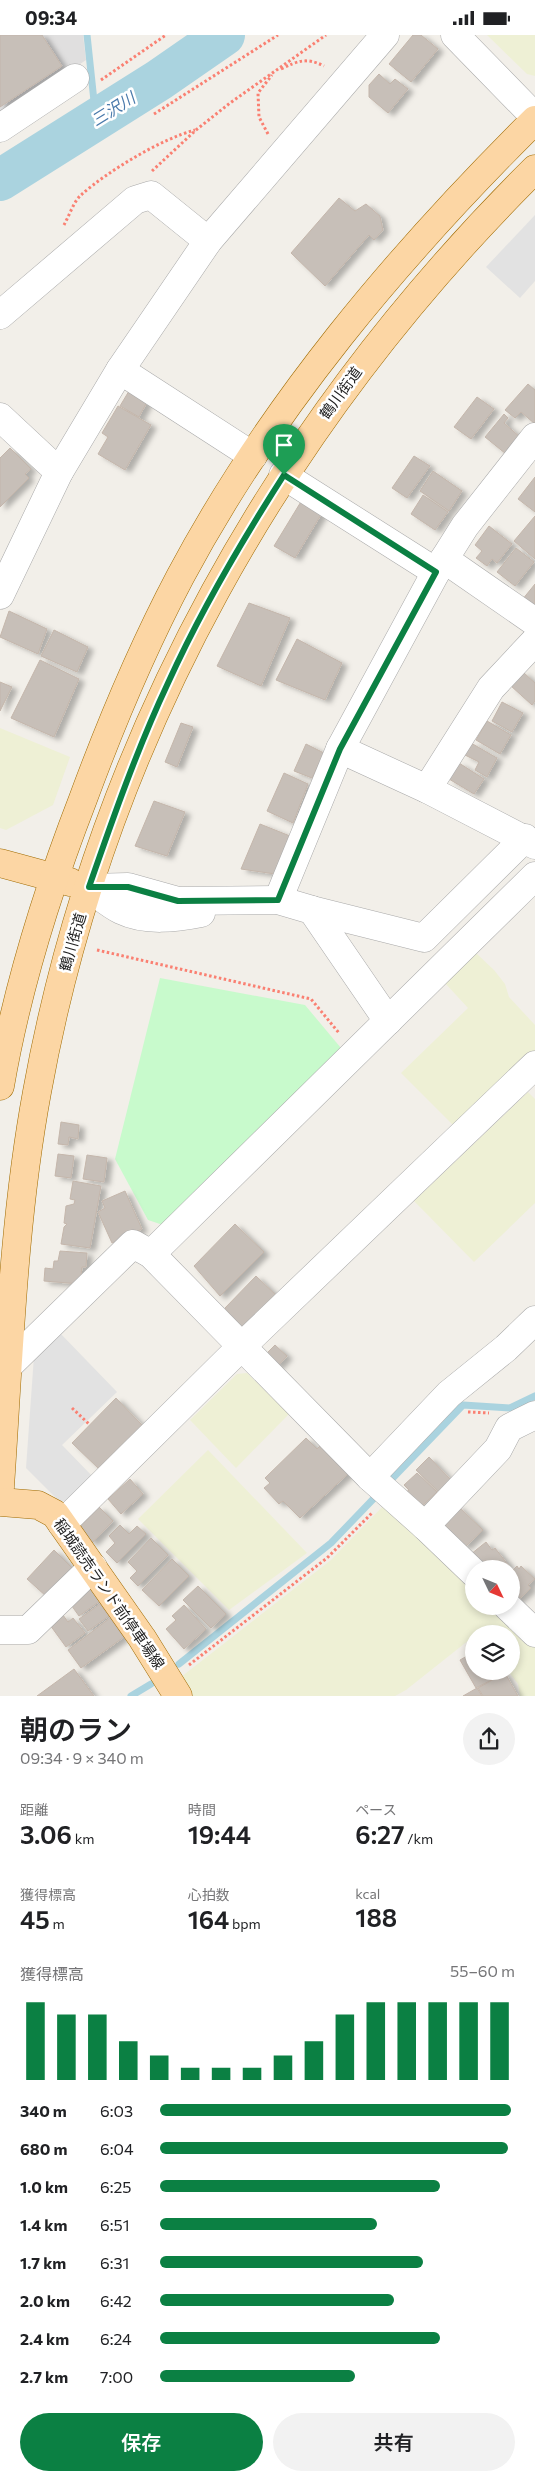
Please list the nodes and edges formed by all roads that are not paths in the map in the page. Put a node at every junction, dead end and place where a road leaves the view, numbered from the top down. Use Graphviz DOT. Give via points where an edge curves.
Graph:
graph roads {
  1 [pos="385,35"];
  2 [pos="455,35"];
  3 [pos="75,78"];
  4 [pos="535,119"];
  5 [pos="0,128"];
  6 [pos="535,169"];
  7 [pos="208,241"];
  8 [pos="0,315"];
  9 [pos="120,370"];
  10 [pos="3,427"];
  11 [pos="532,447"];
  12 [pos="253,456"];
  13 [pos="59,472"];
  14 [pos="284,475"];
  15 [pos="440,566"];
  16 [pos="2,586"];
  17 [pos="535,622"];
  18 [pos="535,641"];
  19 [pos="340,749"];
  20 [pos="428,789"];
  21 [pos="530,841"];
  22 [pos="0,863"];
  23 [pos="535,876"];
  24 [pos="54,878"];
  25 [pos="89,887"];
  26 [pos="278,900"];
  27 [pos="312,910"];
  28 [pos="388,1021"];
  29 [pos="535,1065"];
  30 [pos="0,1085"];
  31 [pos="151,1254"];
  32 [pos="535,1319"];
  33 [pos="242,1346"];
  34 [pos="8,1366"];
  35 [pos="535,1415"];
  36 [pos="370,1477"];
  37 [pos="0,1487"];
  38 [pos="0,1502"];
  39 [pos="62,1524"];
  40 [pos="425,1526"];
  41 [pos="465,1564"];
  42 [pos="93,1567"];
  43 [pos="516,1615"];
  44 [pos="0,1630"];
  45 [pos="535,1633"];
  46 [pos="173,1688"];
  1 -- 7 [label="street"];
  2 -- 4 [label="street"];
  3 -- 5 [label="street"];
  4 -- 12 [label="main road" via="360,308"];
  6 -- 14 [label="main road, 鶴川街道" via="410,304 354,375"];
  7 -- 8 [label="street" via="151,195 135,200"];
  7 -- 9 [label="street"];
  9 -- 12 [label="street"];
  9 -- 13 [label="street"];
  10 -- 13 [label="street"];
  11 -- 15 [label="street" via="465,526"];
  12 -- 24 [label="main road" via="182,574 143,653 97,761"];
  13 -- 16 [label="street"];
  14 -- 15 [label="street"];
  14 -- 25 [label="main road, 鶴川街道" via="212,595 168,683 128,777"];
  15 -- 17 [label="street"];
  15 -- 19 [label="street"];
  18 -- 20 [label="street" via="491,688"];
  19 -- 20 [label="street"];
  19 -- 26 [label="street"];
  20 -- 21 [label="street"];
  21 -- 27 [label="street" via="424,938"];
  22 -- 24 [label="main road"];
  23 -- 28 [label="street"];
  24 -- 25 [label="main road"];
  24 -- 30 [label="main road" via="28,960"];
  25 -- 26 [label="street" via="121,910 143,916 177,918 234,901 253,898"];
  25 -- 34 [label="main road, 鶴川街道" via="64,971 36,1094 18,1224"];
  26 -- 27 [label="street"];
  27 -- 28 [label="street"];
  28 -- 31 [label="street"];
  29 -- 33 [label="street"];
  31 -- 33 [label="street"];
  31 -- 34 [label="street" via="133,1244"];
  32 -- 36 [label="street" via="506,1348 449,1394"];
  33 -- 36 [label="street"];
  33 -- 39 [label="street"];
  34 -- 37 [label="main road, 鶴川街道"];
  35 -- 40 [label="street" via="509,1428 498,1449"];
  36 -- 40 [label="street"];
  38 -- 39 [label="main road, 稲城読売ランド前停車場線" via="38,1505 55,1514"];
  39 -- 42 [label="main road, 稲城読売ランド前停車場線"];
  40 -- 41 [label="street"];
  42 -- 44 [label="street" via="28,1630"];
  42 -- 46 [label="main road, 稲城読売ランド前停車場線"];
  43 -- 45 [label="street"];
}
